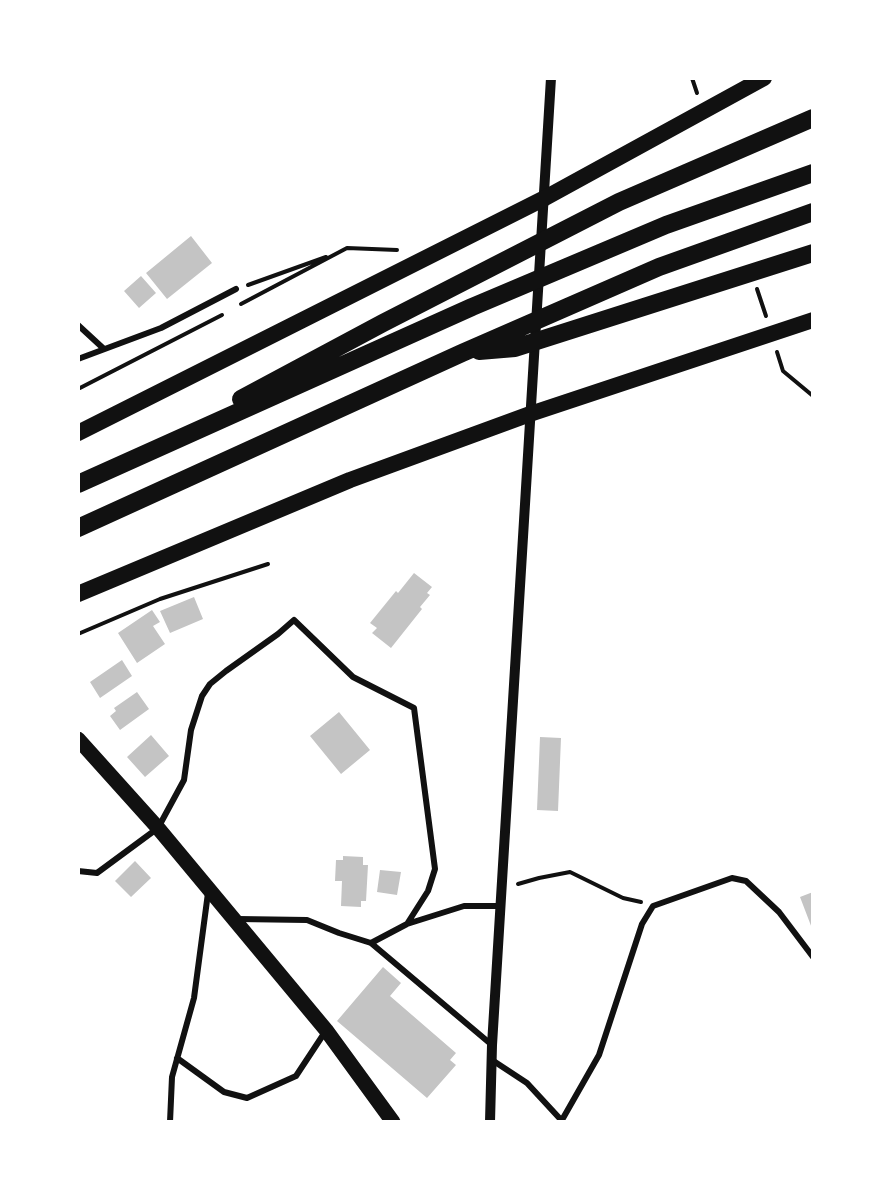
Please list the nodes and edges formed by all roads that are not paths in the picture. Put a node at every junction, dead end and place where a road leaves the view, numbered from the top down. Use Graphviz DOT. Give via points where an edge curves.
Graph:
graph roads {
  1 [pos="552,78"];
  2 [pos="762,78"];
  3 [pos="813,118"];
  4 [pos="813,173"];
  5 [pos="545,198"];
  6 [pos="813,212"];
  7 [pos="813,253"];
  8 [pos="236,289"];
  9 [pos="813,320"];
  10 [pos="78,325"];
  11 [pos="104,349"];
  12 [pos="462,353"];
  13 [pos="78,359"];
  14 [pos="531,414"];
  15 [pos="78,433"];
  16 [pos="108,470"];
  17 [pos="78,484"];
  18 [pos="78,528"];
  19 [pos="78,594"];
  20 [pos="78,739"];
  21 [pos="158,828"];
  22 [pos="78,871"];
  23 [pos="208,889"];
  24 [pos="501,906"];
  25 [pos="234,919"];
  26 [pos="406,924"];
  27 [pos="371,943"];
  28 [pos="813,957"];
  29 [pos="326,1030"];
  30 [pos="492,1045"];
  31 [pos="177,1058"];
  32 [pos="492,1060"];
  33 [pos="563,1121"];
  34 [pos="170,1122"];
  35 [pos="393,1122"];
  36 [pos="490,1122"];
  1 -- 5 [label="street"];
  2 -- 5 [label="highway"];
  3 -- 16 [label="highway" via="619,202"];
  4 -- 16 [label="highway" via="666,225"];
  5 -- 14 [label="street"];
  5 -- 15 [label="highway"];
  6 -- 12 [label="highway" via="659,267"];
  7 -- 12 [label="highway" via="515,348"];
  8 -- 11 [label="street" via="161,328"];
  9 -- 14 [label="highway"];
  10 -- 11 [label="street"];
  11 -- 13 [label="street"];
  12 -- 18 [label="highway"];
  14 -- 19 [label="highway" via="350,480"];
  14 -- 24 [label="street"];
  16 -- 17 [label="highway"];
  20 -- 21 [label="main road"];
  21 -- 22 [label="street" via="97,873"];
  21 -- 23 [label="main road"];
  21 -- 26 [label="street" via="184,780 191,730 202,696 210,684 294,620 353,677 414,708 435,869 428,891"];
  23 -- 25 [label="main road"];
  23 -- 31 [label="street" via="194,998"];
  24 -- 26 [label="street" via="464,906"];
  24 -- 30 [label="street"];
  25 -- 27 [label="street" via="307,920"];
  25 -- 29 [label="main road"];
  26 -- 27 [label="street"];
  27 -- 30 [label="street"];
  28 -- 33 [label="street" via="779,912 746,881 732,878 653,906 642,924 599,1055"];
  29 -- 31 [label="street" via="296,1076 247,1098 224,1092"];
  29 -- 35 [label="main road"];
  30 -- 32 [label="street"];
  31 -- 34 [label="street"];
  32 -- 33 [label="street" via="527,1083"];
  32 -- 36 [label="street"];
}
